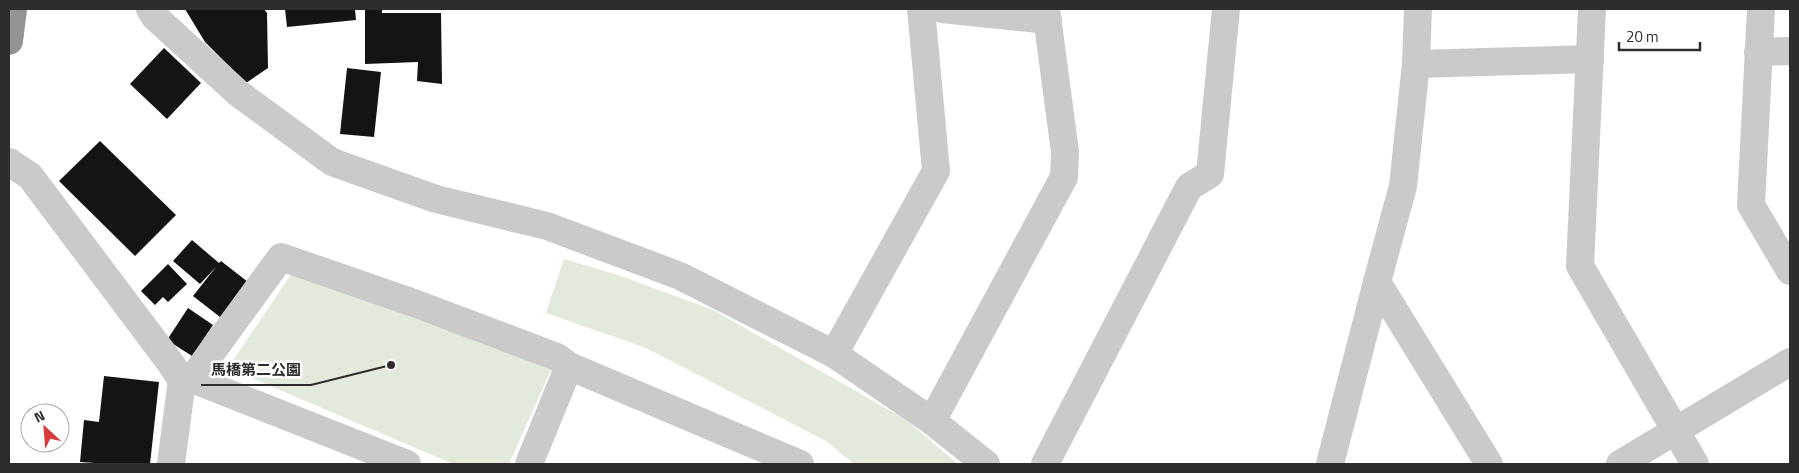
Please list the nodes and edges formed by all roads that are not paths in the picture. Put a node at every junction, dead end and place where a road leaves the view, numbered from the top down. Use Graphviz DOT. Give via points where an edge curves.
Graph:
graph roads {
  1 [pos="13,9"];
  2 [pos="150,9"];
  3 [pos="921,9"];
  4 [pos="942,9"];
  5 [pos="1226,9"];
  6 [pos="1418,9"];
  7 [pos="1592,9"];
  8 [pos="1761,9"];
  9 [pos="1047,14"];
  10 [pos="9,41"];
  11 [pos="1790,51"];
  12 [pos="1758,52"];
  13 [pos="1590,59"];
  14 [pos="1416,64"];
  15 [pos="9,162"];
  16 [pos="1790,271"];
  17 [pos="1377,282"];
  18 [pos="834,354"];
  19 [pos="1790,362"];
  20 [pos="569,366"];
  21 [pos="187,380"];
  22 [pos="932,421"];
  23 [pos="1675,432"];
  24 [pos="171,464"];
  25 [pos="408,464"];
  26 [pos="529,464"];
  27 [pos="800,464"];
  28 [pos="986,464"];
  29 [pos="1045,464"];
  30 [pos="1330,464"];
  31 [pos="1488,464"];
  32 [pos="1620,464"];
  33 [pos="1695,464"];
  1 -- 10 [label="highway"];
  2 -- 18 [label="street" via="238,93 332,162 436,198 548,226 680,276"];
  3 -- 18 [label="street" via="936,171"];
  4 -- 9 [label="street"];
  5 -- 29 [label="street" via="1210,174 1189,187"];
  6 -- 14 [label="street"];
  7 -- 13 [label="street"];
  8 -- 12 [label="street"];
  9 -- 22 [label="street" via="1065,152 1064,177"];
  11 -- 12 [label="street"];
  12 -- 16 [label="street" via="1751,205"];
  13 -- 14 [label="street"];
  13 -- 23 [label="street" via="1580,266"];
  14 -- 17 [label="street" via="1403,186"];
  15 -- 21 [label="street" via="30,176"];
  17 -- 30 [label="street"];
  17 -- 31 [label="street"];
  18 -- 22 [label="street"];
  19 -- 23 [label="street"];
  20 -- 21 [label="street" via="557,358 414,303 281,256"];
  20 -- 26 [label="street"];
  20 -- 27 [label="street"];
  21 -- 24 [label="street"];
  21 -- 25 [label="street"];
  22 -- 28 [label="street"];
  23 -- 32 [label="street"];
  23 -- 33 [label="street"];
}
